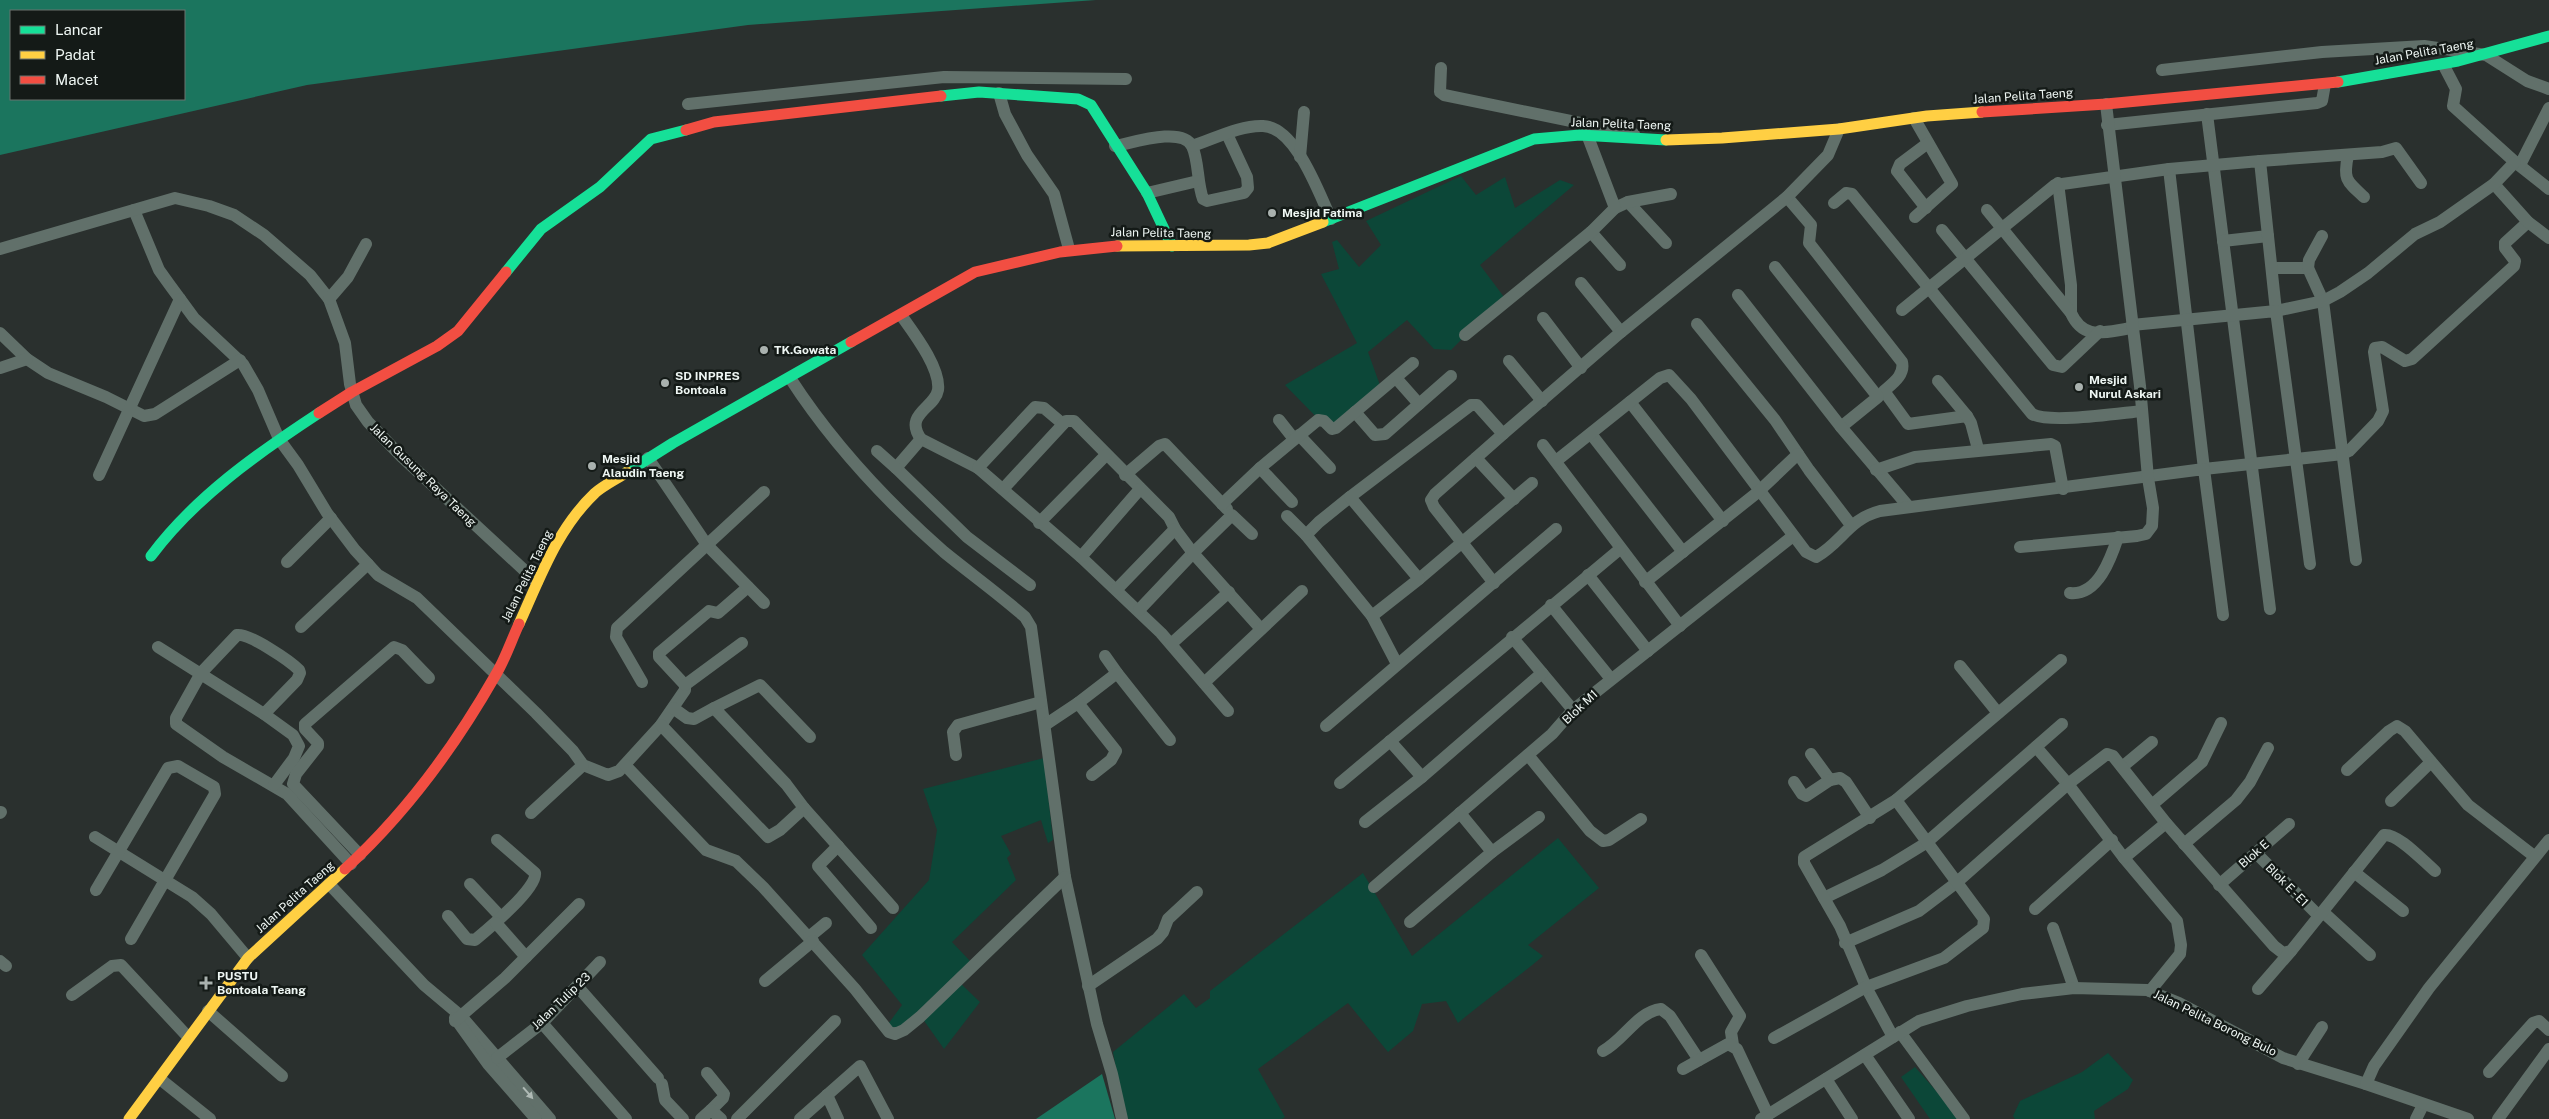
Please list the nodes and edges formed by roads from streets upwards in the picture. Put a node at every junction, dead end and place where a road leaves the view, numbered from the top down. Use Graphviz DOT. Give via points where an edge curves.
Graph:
graph roads {
  1 [pos="2549,36"];
  2 [pos="2486,55"];
  3 [pos="2443,64"];
  4 [pos="1441,68"];
  5 [pos="2162,70"];
  6 [pos="1046,78"];
  7 [pos="1126,79"];
  8 [pos="2325,84"];
  9 [pos="2549,90"];
  10 [pos="999,93"];
  11 [pos="1068,98"];
  12 [pos="688,104"];
  13 [pos="2106,104"];
  14 [pos="2549,108"];
  15 [pos="1304,112"];
  16 [pos="2207,114"];
  17 [pos="1914,118"];
  18 [pos="2107,125"];
  19 [pos="1839,129"];
  20 [pos="1226,134"];
  21 [pos="1588,137"];
  22 [pos="1653,140"];
  23 [pos="1928,143"];
  24 [pos="1115,146"];
  25 [pos="1192,146"];
  26 [pos="2348,155"];
  27 [pos="1300,157"];
  28 [pos="2260,161"];
  29 [pos="2517,164"];
  30 [pos="2215,165"];
  31 [pos="2168,169"];
  32 [pos="2114,176"];
  33 [pos="1198,181"];
  34 [pos="2058,183"];
  35 [pos="2421,183"];
  36 [pos="2494,184"];
  37 [pos="2549,189"];
  38 [pos="1147,193"];
  39 [pos="1671,194"];
  40 [pos="1787,197"];
  41 [pos="2364,197"];
  42 [pos="1628,202"];
  43 [pos="1834,203"];
  44 [pos="1615,208"];
  45 [pos="1926,208"];
  46 [pos="134,210"];
  47 [pos="1987,210"];
  48 [pos="1914,217"];
  49 [pos="1331,220"];
  50 [pos="2528,222"];
  51 [pos="2002,229"];
  52 [pos="1942,230"];
  53 [pos="1591,232"];
  54 [pos="2268,236"];
  55 [pos="2322,236"];
  56 [pos="2549,238"];
  57 [pos="2224,241"];
  58 [pos="1666,243"];
  59 [pos="366,244"];
  60 [pos="1172,246"];
  61 [pos="0,249"];
  62 [pos="1070,249"];
  63 [pos="1966,257"];
  64 [pos="1620,266"];
  65 [pos="1775,268"];
  66 [pos="2272,268"];
  67 [pos="2308,268"];
  68 [pos="1581,283"];
  69 [pos="1929,288"];
  70 [pos="1738,295"];
  71 [pos="180,299"];
  72 [pos="329,299"];
  73 [pos="2323,301"];
  74 [pos="1902,310"];
  75 [pos="2276,311"];
  76 [pos="2071,313"];
  77 [pos="901,314"];
  78 [pos="2233,316"];
  79 [pos="1543,318"];
  80 [pos="2185,320"];
  81 [pos="1697,324"];
  82 [pos="2133,326"];
  83 [pos="1621,332"];
  84 [pos="2100,332"];
  85 [pos="0,333"];
  86 [pos="1465,335"];
  87 [pos="27,358"];
  88 [pos="240,360"];
  89 [pos="1509,361"];
  90 [pos="1413,363"];
  91 [pos="0,368"];
  92 [pos="1581,368"];
  93 [pos="1451,376"];
  94 [pos="790,378"];
  95 [pos="1396,378"];
  96 [pos="1938,381"];
  97 [pos="352,392"];
  98 [pos="1542,401"];
  99 [pos="1630,402"];
  100 [pos="1419,404"];
  101 [pos="128,408"];
  102 [pos="2142,411"];
  103 [pos="1355,412"];
  104 [pos="1967,416"];
  105 [pos="1279,420"];
  106 [pos="1063,424"];
  107 [pos="1841,427"];
  108 [pos="1503,434"];
  109 [pos="1592,434"];
  110 [pos="1297,437"];
  111 [pos="279,439"];
  112 [pos="921,440"];
  113 [pos="1543,445"];
  114 [pos="1978,449"];
  115 [pos="877,451"];
  116 [pos="1798,454"];
  117 [pos="2343,454"];
  118 [pos="1106,455"];
  119 [pos="648,458"];
  120 [pos="1476,458"];
  121 [pos="2296,460"];
  122 [pos="1556,461"];
  123 [pos="2250,464"];
  124 [pos="896,468"];
  125 [pos="978,468"];
  126 [pos="1260,468"];
  127 [pos="1330,468"];
  128 [pos="2204,469"];
  129 [pos="1876,470"];
  130 [pos="99,475"];
  131 [pos="1126,475"];
  132 [pos="2148,478"];
  133 [pos="1532,483"];
  134 [pos="1003,489"];
  135 [pos="1140,489"];
  136 [pos="2063,489"];
  137 [pos="764,492"];
  138 [pos="1758,492"];
  139 [pos="1350,497"];
  140 [pos="1514,499"];
  141 [pos="1292,502"];
  142 [pos="1222,504"];
  143 [pos="1908,506"];
  144 [pos="1232,515"];
  145 [pos="1287,516"];
  146 [pos="330,518"];
  147 [pos="1722,521"];
  148 [pos="1040,523"];
  149 [pos="1851,525"];
  150 [pos="1175,529"];
  151 [pos="1556,529"];
  152 [pos="1252,534"];
  153 [pos="1306,535"];
  154 [pos="1793,536"];
  155 [pos="2118,537"];
  156 [pos="1463,543"];
  157 [pos="707,545"];
  158 [pos="2020,547"];
  159 [pos="1620,549"];
  160 [pos="1683,552"];
  161 [pos="1193,553"];
  162 [pos="151,556"];
  163 [pos="1081,557"];
  164 [pos="2356,560"];
  165 [pos="287,562"];
  166 [pos="368,564"];
  167 [pos="2310,564"];
  168 [pos="1588,575"];
  169 [pos="1419,579"];
  170 [pos="538,582"];
  171 [pos="1646,582"];
  172 [pos="1494,583"];
  173 [pos="1030,585"];
  174 [pos="748,587"];
  175 [pos="1117,590"];
  176 [pos="1302,591"];
  177 [pos="1228,592"];
  178 [pos="2070,593"];
  179 [pos="764,603"];
  180 [pos="1551,606"];
  181 [pos="2270,609"];
  182 [pos="1139,610"];
  183 [pos="2223,615"];
  184 [pos="1372,616"];
  185 [pos="1680,626"];
  186 [pos="302,627"];
  187 [pos="1261,629"];
  188 [pos="1512,637"];
  189 [pos="742,643"];
  190 [pos="1171,644"];
  191 [pos="158,647"];
  192 [pos="1648,651"];
  193 [pos="1105,656"];
  194 [pos="2061,660"];
  195 [pos="1397,664"];
  196 [pos="1960,666"];
  197 [pos="201,673"];
  198 [pos="1117,673"];
  199 [pos="1542,673"];
  200 [pos="496,675"];
  201 [pos="429,678"];
  202 [pos="1611,679"];
  203 [pos="642,682"];
  204 [pos="1204,682"];
  205 [pos="685,685"];
  206 [pos="1041,702"];
  207 [pos="1078,703"];
  208 [pos="673,708"];
  209 [pos="714,708"];
  210 [pos="1573,710"];
  211 [pos="1228,711"];
  212 [pos="1998,713"];
  213 [pos="264,714"];
  214 [pos="2062,724"];
  215 [pos="2220,724"];
  216 [pos="661,725"];
  217 [pos="1045,725"];
  218 [pos="1326,726"];
  219 [pos="810,737"];
  220 [pos="1170,740"];
  221 [pos="1390,741"];
  222 [pos="2152,742"];
  223 [pos="2036,747"];
  224 [pos="2268,748"];
  225 [pos="1811,754"];
  226 [pos="956,756"];
  227 [pos="1528,756"];
  228 [pos="2431,762"];
  229 [pos="583,765"];
  230 [pos="625,766"];
  231 [pos="2122,767"];
  232 [pos="2347,770"];
  233 [pos="1092,775"];
  234 [pos="1422,777"];
  235 [pos="1830,780"];
  236 [pos="1794,782"];
  237 [pos="1340,783"];
  238 [pos="2068,784"];
  239 [pos="274,785"];
  240 [pos="1896,800"];
  241 [pos="2391,801"];
  242 [pos="2153,804"];
  243 [pos="804,808"];
  244 [pos="1460,812"];
  245 [pos="531,813"];
  246 [pos="1539,817"];
  247 [pos="1870,818"];
  248 [pos="1641,819"];
  249 [pos="1365,822"];
  250 [pos="2166,823"];
  251 [pos="2289,824"];
  252 [pos="95,837"];
  253 [pos="497,840"];
  254 [pos="2112,840"];
  255 [pos="2549,840"];
  256 [pos="1926,843"];
  257 [pos="2184,844"];
  258 [pos="838,846"];
  259 [pos="118,852"];
  260 [pos="1492,852"];
  261 [pos="2256,853"];
  262 [pos="2534,856"];
  263 [pos="2124,858"];
  264 [pos="355,859"];
  265 [pos="2434,871"];
  266 [pos="2354,872"];
  267 [pos="1065,877"];
  268 [pos="164,880"];
  269 [pos="1956,883"];
  270 [pos="329,884"];
  271 [pos="470,884"];
  272 [pos="2219,885"];
  273 [pos="1374,887"];
  274 [pos="96,890"];
  275 [pos="1197,892"];
  276 [pos="1824,898"];
  277 [pos="579,904"];
  278 [pos="893,908"];
  279 [pos="2035,909"];
  280 [pos="2403,911"];
  281 [pos="2321,914"];
  282 [pos="448,916"];
  283 [pos="498,920"];
  284 [pos="1410,922"];
  285 [pos="826,923"];
  286 [pos="870,928"];
  287 [pos="2053,928"];
  288 [pos="131,939"];
  289 [pos="811,939"];
  290 [pos="1845,943"];
  291 [pos="2291,951"];
  292 [pos="1701,955"];
  293 [pos="2370,955"];
  294 [pos="526,957"];
  295 [pos="248,958"];
  296 [pos="600,962"];
  297 [pos="764,981"];
  298 [pos="577,986"];
  299 [pos="1088,986"];
  300 [pos="1866,988"];
  301 [pos="2074,988"];
  302 [pos="2258,989"];
  303 [pos="2150,991"];
  304 [pos="72,995"];
  305 [pos="208,1011"];
  306 [pos="457,1016"];
  307 [pos="835,1021"];
  308 [pos="542,1023"];
  309 [pos="2322,1026"];
  310 [pos="2549,1030"];
  311 [pos="1897,1035"];
  312 [pos="188,1037"];
  313 [pos="1774,1038"];
  314 [pos="1733,1045"];
  315 [pos="2549,1049"];
  316 [pos="1603,1051"];
  317 [pos="1865,1055"];
  318 [pos="497,1058"];
  319 [pos="1699,1060"];
  320 [pos="2298,1064"];
  321 [pos="1682,1069"];
  322 [pos="2489,1072"];
  323 [pos="707,1073"];
  324 [pos="505,1075"];
  325 [pos="282,1076"];
  326 [pos="1826,1079"];
  327 [pos="160,1080"];
  328 [pos="2366,1084"];
  329 [pos="827,1095"];
  330 [pos="2423,1105"];
  331 [pos="706,1114"];
  332 [pos="1765,1117"];
  333 [pos="129,1119"];
  334 [pos="210,1119"];
  335 [pos="536,1119"];
  336 [pos="550,1119"];
  337 [pos="626,1119"];
  338 [pos="683,1119"];
  339 [pos="721,1119"];
  340 [pos="737,1119"];
  341 [pos="800,1119"];
  342 [pos="838,1119"];
  343 [pos="888,1119"];
  344 [pos="1122,1119"];
  345 [pos="1852,1119"];
  346 [pos="1909,1119"];
  347 [pos="1964,1119"];
  348 [pos="2416,1119"];
  349 [pos="2468,1119"];
  350 [pos="2498,1119"];
  1 -- 2 [label="street, Jalan Pelita Taeng"];
  2 -- 3 [label="street, Jalan Pelita Taeng"];
  2 -- 5 [label="street" via="2424,46 2322,52"];
  2 -- 9 [label="street" via="2527,81"];
  3 -- 8 [label="street, Jalan Pelita Taeng"];
  3 -- 29 [label="street" via="2456,89 2453,106"];
  4 -- 22 [label="street" via="1439,88 1444,95 1617,129"];
  6 -- 7 [label="street"];
  6 -- 11 [label="street"];
  6 -- 12 [label="street" via="944,77"];
  8 -- 13 [label="street, Jalan Pelita Taeng"];
  8 -- 16 [label="street" via="2322,101 2317,103"];
  10 -- 11 [label="street"];
  10 -- 62 [label="street" via="1005,114 1027,155 1054,194"];
  10 -- 97 [label="street" via="980,92 714,122 651,138 600,187 541,229 458,331 437,346"];
  11 -- 24 [label="street" via="1078,98 1091,105"];
  13 -- 17 [label="street, Jalan Pelita Taeng"];
  13 -- 18 [label="street"];
  14 -- 29 [label="street"];
  15 -- 27 [label="street"];
  16 -- 18 [label="street"];
  16 -- 30 [label="street"];
  17 -- 19 [label="street, Jalan Pelita Taeng"];
  17 -- 23 [label="street"];
  18 -- 32 [label="street"];
  19 -- 22 [label="street, Jalan Pelita Taeng"];
  19 -- 40 [label="street" via="1828,155"];
  20 -- 25 [label="street"];
  20 -- 27 [label="street" via="1256,126 1273,127 1280,131"];
  20 -- 33 [label="street" via="1247,177 1249,185 1246,191 1207,201 1203,199"];
  21 -- 22 [label="street, Jalan Pelita Taeng"];
  21 -- 44 [label="street"];
  21 -- 49 [label="street, Jalan Pelita Taeng" via="1534,139"];
  23 -- 45 [label="street" via="1952,184"];
  23 -- 45 [label="street" via="1900,164 1897,171"];
  24 -- 25 [label="street" via="1171,135 1184,138"];
  24 -- 38 [label="street"];
  25 -- 33 [label="street"];
  26 -- 28 [label="street"];
  26 -- 35 [label="street" via="2396,148"];
  26 -- 41 [label="street" via="2346,178"];
  27 -- 49 [label="street"];
  28 -- 30 [label="street"];
  28 -- 54 [label="street"];
  29 -- 36 [label="street"];
  29 -- 37 [label="street"];
  30 -- 31 [label="street"];
  30 -- 57 [label="street"];
  31 -- 32 [label="street"];
  31 -- 80 [label="street"];
  32 -- 34 [label="street"];
  32 -- 82 [label="street"];
  33 -- 38 [label="street"];
  34 -- 51 [label="street"];
  34 -- 76 [label="street" via="2071,285"];
  36 -- 50 [label="street"];
  36 -- 73 [label="street" via="2440,222 2415,234 2368,274"];
  38 -- 60 [label="street"];
  39 -- 42 [label="street"];
  40 -- 83 [label="street"];
  40 -- 104 [label="street" via="1811,225 1809,243 1902,362 1902,374 1884,391 1908,424"];
  42 -- 44 [label="street"];
  42 -- 58 [label="street"];
  43 -- 69 [label="street" via="1846,193 1852,194"];
  44 -- 53 [label="street"];
  45 -- 48 [label="street"];
  46 -- 61 [label="street"];
  46 -- 71 [label="street" via="160,270"];
  46 -- 72 [label="street, Jalan Gusung Raya Taeng" via="176,198 234,215 310,275"];
  47 -- 51 [label="street"];
  49 -- 60 [label="street, Jalan Pelita Taeng" via="1268,243 1240,247"];
  50 -- 56 [label="street"];
  50 -- 117 [label="street" via="2505,244 2515,261 2514,266 2412,359 2405,362 2382,347 2375,348 2383,411 2368,432"];
  51 -- 63 [label="street"];
  51 -- 76 [label="street"];
  52 -- 63 [label="street"];
  53 -- 64 [label="street"];
  53 -- 86 [label="street"];
  54 -- 57 [label="street"];
  54 -- 66 [label="street"];
  55 -- 67 [label="street" via="2310,256"];
  57 -- 78 [label="street"];
  59 -- 72 [label="street" via="348,277"];
  60 -- 62 [label="street, Jalan Pelita Taeng"];
  62 -- 77 [label="street, Jalan Pelita Taeng" via="975,272"];
  63 -- 69 [label="street"];
  63 -- 84 [label="street" via="2053,365 2062,367"];
  65 -- 107 [label="street" via="1878,397"];
  66 -- 67 [label="street"];
  66 -- 75 [label="street"];
  67 -- 73 [label="street"];
  68 -- 83 [label="street"];
  69 -- 74 [label="street"];
  69 -- 102 [label="street" via="2032,414 2043,418"];
  70 -- 107 [label="street"];
  71 -- 88 [label="street" via="201,326"];
  71 -- 101 [label="street"];
  72 -- 97 [label="street, Jalan Gusung Raya Taeng" via="345,343"];
  73 -- 75 [label="street"];
  73 -- 117 [label="street"];
  75 -- 78 [label="street"];
  75 -- 121 [label="street"];
  76 -- 84 [label="street" via="2082,330"];
  77 -- 94 [label="street, Jalan Pelita Taeng"];
  77 -- 112 [label="street" via="927,355 938,390 917,421 916,431"];
  78 -- 80 [label="street"];
  78 -- 123 [label="street"];
  79 -- 92 [label="street"];
  80 -- 82 [label="street"];
  80 -- 128 [label="street"];
  81 -- 116 [label="street" via="1775,420"];
  82 -- 84 [label="street"];
  82 -- 102 [label="street"];
  83 -- 92 [label="street"];
  85 -- 87 [label="street"];
  87 -- 91 [label="street"];
  87 -- 101 [label="street" via="68,383"];
  88 -- 101 [label="street" via="149,416"];
  88 -- 111 [label="street" via="258,390"];
  89 -- 98 [label="street"];
  90 -- 95 [label="street"];
  92 -- 98 [label="street"];
  93 -- 100 [label="street"];
  94 -- 119 [label="street, Jalan Pelita Taeng"];
  94 -- 206 [label="street" via="810,410 891,503 949,556 1025,616 1035,648"];
  95 -- 100 [label="street"];
  95 -- 103 [label="street"];
  96 -- 104 [label="street"];
  97 -- 111 [label="street"];
  97 -- 170 [label="street, Jalan Gusung Raya Taeng" via="362,414 388,442"];
  98 -- 108 [label="street"];
  99 -- 109 [label="street"];
  99 -- 138 [label="street" via="1669,374 1691,399"];
  99 -- 147 [label="street"];
  100 -- 103 [label="street" via="1385,434 1378,436"];
  101 -- 130 [label="street"];
  102 -- 132 [label="street"];
  103 -- 110 [label="street" via="1335,429 1318,420"];
  104 -- 114 [label="street"];
  105 -- 110 [label="street"];
  106 -- 118 [label="street" via="1068,420 1074,421"];
  106 -- 125 [label="street" via="1044,408 1035,407"];
  106 -- 134 [label="street"];
  107 -- 129 [label="street"];
  108 -- 120 [label="street"];
  108 -- 139 [label="street" via="1477,405 1471,404"];
  109 -- 122 [label="street"];
  109 -- 160 [label="street"];
  110 -- 126 [label="street"];
  110 -- 127 [label="street"];
  111 -- 146 [label="street"];
  111 -- 162 [label="street" via="241,468 170,532"];
  112 -- 124 [label="street"];
  112 -- 125 [label="street"];
  113 -- 122 [label="street"];
  114 -- 129 [label="street" via="1915,457"];
  114 -- 136 [label="street" via="2054,445"];
  115 -- 124 [label="street"];
  116 -- 138 [label="street"];
  116 -- 149 [label="street"];
  117 -- 121 [label="street"];
  117 -- 164 [label="street"];
  118 -- 131 [label="street"];
  118 -- 148 [label="street"];
  119 -- 157 [label="street"];
  119 -- 170 [label="street, Jalan Pelita Taeng" via="596,492 577,513 555,544"];
  120 -- 140 [label="street"];
  120 -- 156 [label="street" via="1431,500"];
  121 -- 123 [label="street"];
  121 -- 167 [label="street"];
  122 -- 159 [label="street"];
  123 -- 128 [label="street"];
  123 -- 181 [label="street"];
  124 -- 173 [label="street" via="967,537"];
  125 -- 134 [label="street"];
  126 -- 141 [label="street"];
  126 -- 142 [label="street"];
  128 -- 132 [label="street"];
  128 -- 183 [label="street"];
  129 -- 143 [label="street"];
  131 -- 135 [label="street"];
  131 -- 142 [label="street" via="1165,444"];
  132 -- 136 [label="street"];
  132 -- 155 [label="street" via="2153,508 2151,530 2137,536"];
  133 -- 140 [label="street"];
  134 -- 148 [label="street"];
  135 -- 150 [label="street" via="1169,517"];
  135 -- 163 [label="street"];
  136 -- 143 [label="street"];
  137 -- 157 [label="street"];
  138 -- 147 [label="street"];
  138 -- 154 [label="street"];
  139 -- 153 [label="street"];
  139 -- 169 [label="street"];
  140 -- 156 [label="street"];
  142 -- 144 [label="street"];
  143 -- 149 [label="street" via="1870,514"];
  144 -- 152 [label="street"];
  144 -- 161 [label="street"];
  145 -- 153 [label="street"];
  146 -- 165 [label="street"];
  146 -- 166 [label="street"];
  147 -- 160 [label="street"];
  148 -- 163 [label="street"];
  149 -- 154 [label="street" via="1816,557 1810,556"];
  150 -- 161 [label="street"];
  150 -- 175 [label="street"];
  151 -- 172 [label="street"];
  153 -- 184 [label="street"];
  154 -- 185 [label="street, Blok M1"];
  155 -- 158 [label="street"];
  155 -- 178 [label="street" via="2095,583 2083,592"];
  156 -- 169 [label="street"];
  156 -- 172 [label="street"];
  157 -- 174 [label="street"];
  157 -- 203 [label="street" via="617,628 616,637"];
  159 -- 168 [label="street"];
  159 -- 171 [label="street"];
  160 -- 171 [label="street"];
  161 -- 177 [label="street"];
  161 -- 182 [label="street"];
  163 -- 175 [label="street"];
  166 -- 186 [label="street"];
  166 -- 200 [label="street" via="378,575 417,598"];
  168 -- 180 [label="street"];
  168 -- 192 [label="street"];
  169 -- 184 [label="street"];
  170 -- 200 [label="street, Jalan Pelita Taeng"];
  171 -- 185 [label="street"];
  172 -- 195 [label="street"];
  174 -- 179 [label="street"];
  174 -- 205 [label="street" via="718,613 709,611 659,654"];
  175 -- 182 [label="street"];
  176 -- 187 [label="street"];
  177 -- 187 [label="street"];
  177 -- 190 [label="street"];
  180 -- 188 [label="street"];
  180 -- 202 [label="street"];
  182 -- 190 [label="street"];
  184 -- 195 [label="street"];
  185 -- 192 [label="street, Blok M1"];
  187 -- 204 [label="street"];
  188 -- 199 [label="street"];
  188 -- 221 [label="street"];
  189 -- 205 [label="street"];
  190 -- 204 [label="street"];
  191 -- 197 [label="street"];
  192 -- 202 [label="street, Blok M1"];
  193 -- 198 [label="street"];
  194 -- 212 [label="street"];
  195 -- 218 [label="street"];
  196 -- 212 [label="street"];
  197 -- 213 [label="street"];
  197 -- 213 [label="street" via="240,634 275,653 300,673"];
  197 -- 239 [label="street" via="176,718 176,724 223,757"];
  198 -- 207 [label="street"];
  198 -- 220 [label="street"];
  199 -- 210 [label="street"];
  199 -- 234 [label="street"];
  200 -- 229 [label="street" via="573,751"];
  200 -- 264 [label="street, Jalan Pelita Taeng" via="446,753"];
  201 -- 264 [label="street" via="402,650 394,647 305,724 318,746 296,774 293,784"];
  202 -- 210 [label="street, Blok M1"];
  204 -- 211 [label="street"];
  205 -- 208 [label="street" via="684,693"];
  206 -- 217 [label="street"];
  206 -- 226 [label="street" via="958,725 953,732"];
  207 -- 217 [label="street"];
  207 -- 233 [label="street" via="1116,751 1111,760"];
  208 -- 209 [label="street" via="694,719"];
  208 -- 216 [label="street"];
  209 -- 219 [label="street" via="760,685"];
  209 -- 243 [label="street" via="786,784"];
  210 -- 227 [label="street, Blok M1"];
  212 -- 240 [label="street"];
  213 -- 239 [label="street" via="293,734 298,746 294,758"];
  214 -- 223 [label="street"];
  215 -- 242 [label="street" via="2202,762"];
  216 -- 230 [label="street"];
  216 -- 243 [label="street" via="768,837"];
  217 -- 267 [label="street"];
  221 -- 234 [label="street"];
  221 -- 237 [label="street"];
  222 -- 231 [label="street"];
  223 -- 238 [label="street"];
  223 -- 256 [label="street"];
  224 -- 257 [label="street" via="2236,800"];
  225 -- 235 [label="street"];
  227 -- 244 [label="street, Blok M1"];
  227 -- 248 [label="street" via="1599,838 1609,840"];
  228 -- 232 [label="street" via="2398,726"];
  228 -- 241 [label="street"];
  228 -- 262 [label="street" via="2481,817"];
  229 -- 230 [label="street" via="608,775"];
  229 -- 245 [label="street"];
  230 -- 289 [label="street" via="706,850 736,861"];
  231 -- 238 [label="street" via="2107,754"];
  231 -- 242 [label="street"];
  234 -- 249 [label="street"];
  235 -- 236 [label="street" via="1806,796"];
  235 -- 247 [label="street" via="1845,780"];
  238 -- 254 [label="street"];
  238 -- 269 [label="street"];
  239 -- 264 [label="street"];
  240 -- 247 [label="street"];
  240 -- 256 [label="street"];
  242 -- 250 [label="street"];
  243 -- 258 [label="street"];
  244 -- 260 [label="street"];
  244 -- 273 [label="street, Blok M1"];
  246 -- 260 [label="street"];
  247 -- 276 [label="street" via="1804,857 1804,863"];
  250 -- 257 [label="street"];
  250 -- 263 [label="street"];
  251 -- 261 [label="street, Blok E"];
  252 -- 259 [label="street"];
  253 -- 283 [label="street" via="535,873 536,878"];
  254 -- 263 [label="street"];
  254 -- 279 [label="street"];
  255 -- 262 [label="street"];
  256 -- 269 [label="street"];
  256 -- 276 [label="street" via="1882,870"];
  257 -- 272 [label="street"];
  258 -- 278 [label="street"];
  258 -- 286 [label="street" via="818,866"];
  259 -- 268 [label="street"];
  259 -- 268 [label="street" via="168,768 178,766 212,785 215,794"];
  259 -- 274 [label="street"];
  260 -- 284 [label="street"];
  261 -- 272 [label="street, Blok E"];
  261 -- 281 [label="street, Blok E - E1"];
  262 -- 328 [label="street" via="2429,988 2374,1066"];
  263 -- 303 [label="street" via="2168,908 2179,928 2180,954"];
  264 -- 270 [label="street, Jalan Pelita Taeng"];
  265 -- 266 [label="street" via="2399,840 2386,834"];
  266 -- 280 [label="street"];
  266 -- 281 [label="street"];
  267 -- 289 [label="street" via="920,1016 895,1034 889,1032"];
  267 -- 299 [label="street"];
  268 -- 288 [label="street"];
  268 -- 295 [label="street" via="192,897 211,914"];
  269 -- 290 [label="street" via="1919,911"];
  269 -- 300 [label="street" via="1984,919 1983,928 1944,958"];
  270 -- 295 [label="street, Jalan Pelita Taeng"];
  270 -- 306 [label="street"];
  271 -- 283 [label="street"];
  272 -- 291 [label="street" via="2280,951"];
  275 -- 299 [label="street" via="1168,919 1157,939"];
  276 -- 290 [label="street" via="1840,926"];
  277 -- 294 [label="street"];
  281 -- 291 [label="street"];
  281 -- 293 [label="street, Blok E - E1"];
  282 -- 283 [label="street" via="471,940"];
  283 -- 294 [label="street"];
  285 -- 289 [label="street"];
  287 -- 301 [label="street"];
  289 -- 297 [label="street"];
  290 -- 300 [label="street"];
  291 -- 302 [label="street"];
  292 -- 314 [label="street" via="1740,1016 1731,1032"];
  294 -- 306 [label="street"];
  295 -- 305 [label="street, Jalan Pelita Taeng"];
  296 -- 298 [label="street, Jalan Tulip 23"];
  298 -- 308 [label="street, Jalan Tulip 23"];
  298 -- 338 [label="street" via="660,1081 665,1100"];
  299 -- 344 [label="street"];
  300 -- 311 [label="street"];
  300 -- 313 [label="street"];
  301 -- 303 [label="street, Jalan Pelita Borong Bulo"];
  301 -- 311 [label="street, Jalan Pelita Borong Bulo" via="2022,994 1967,1006 1919,1021"];
  303 -- 320 [label="street, Jalan Pelita Borong Bulo"];
  304 -- 312 [label="street" via="112,966 120,965"];
  305 -- 312 [label="street, Jalan Pelita Taeng"];
  305 -- 325 [label="street"];
  306 -- 318 [label="street"];
  306 -- 324 [label="street"];
  307 -- 340 [label="street"];
  308 -- 318 [label="street, Jalan Tulip 23"];
  308 -- 337 [label="street"];
  309 -- 320 [label="street"];
  310 -- 322 [label="street" via="2539,1020 2532,1023"];
  311 -- 317 [label="street, Jalan Pelita Borong Bulo"];
  311 -- 347 [label="street"];
  312 -- 327 [label="street, Jalan Pelita Taeng"];
  314 -- 319 [label="street" via="1728,1044"];
  314 -- 332 [label="street" via="1738,1049"];
  315 -- 350 [label="street"];
  316 -- 319 [label="street" via="1622,1039 1644,1016 1661,1009 1670,1016"];
  317 -- 326 [label="street, Jalan Pelita Borong Bulo"];
  317 -- 346 [label="street"];
  318 -- 324 [label="street"];
  319 -- 321 [label="street"];
  320 -- 328 [label="street, Jalan Pelita Borong Bulo"];
  323 -- 331 [label="street" via="724,1094"];
  324 -- 335 [label="street"];
  324 -- 336 [label="street, one-way"];
  326 -- 332 [label="street, Jalan Pelita Borong Bulo"];
  326 -- 345 [label="street"];
  327 -- 333 [label="street, Jalan Pelita Taeng"];
  327 -- 334 [label="street"];
  328 -- 330 [label="street, Jalan Pelita Borong Bulo"];
  329 -- 341 [label="street"];
  329 -- 342 [label="street"];
  329 -- 343 [label="street" via="860,1066"];
  330 -- 348 [label="street"];
  330 -- 349 [label="street, Jalan Pelita Borong Bulo"];
  331 -- 339 [label="street"];
}
